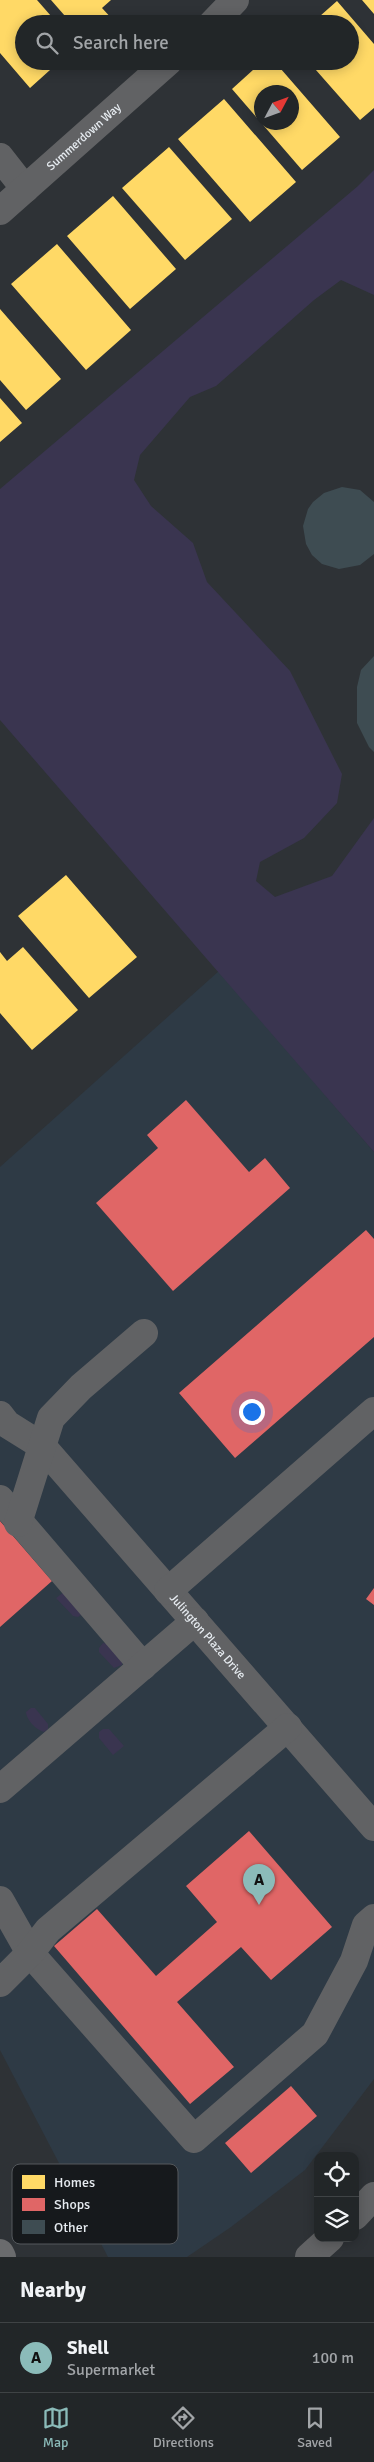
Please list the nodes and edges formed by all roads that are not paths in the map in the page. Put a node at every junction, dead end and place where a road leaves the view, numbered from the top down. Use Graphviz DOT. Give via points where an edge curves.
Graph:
graph roads {
  1 [pos="235,0"];
  2 [pos="221,15"];
  3 [pos="159,70"];
  4 [pos="0,157"];
  5 [pos="25,189"];
  6 [pos="0,211"];
  7 [pos="144,1333"];
  8 [pos="374,1412"];
  9 [pos="0,1415"];
  10 [pos="42,1446"];
  11 [pos="0,1499"];
  12 [pos="18,1522"];
  13 [pos="168,1591"];
  14 [pos="195,1620"];
  15 [pos="143,1666"];
  16 [pos="288,1727"];
  17 [pos="0,1789"];
  18 [pos="374,1827"];
  19 [pos="0,1900"];
  20 [pos="374,1918"];
  21 [pos="30,1953"];
  22 [pos="0,1983"];
  23 [pos="374,2196"];
  24 [pos="359,2212"];
  25 [pos="326,2242"];
  26 [pos="0,2253"];
  27 [pos="2,2257"];
  28 [pos="309,2257"];
  1 -- 2 [label="street"];
  3 -- 5 [label="street, Summerdown Way"];
  4 -- 5 [label="street"];
  5 -- 6 [label="street, Summerdown Way"];
  7 -- 10 [label="street" via="81,1387 51,1418"];
  8 -- 13 [label="street"];
  9 -- 10 [label="street, Julington Plaza Drive" via="7,1424"];
  10 -- 12 [label="street"];
  10 -- 13 [label="street, Julington Plaza Drive"];
  11 -- 12 [label="street"];
  12 -- 15 [label="street"];
  13 -- 14 [label="street, Julington Plaza Drive"];
  14 -- 15 [label="street"];
  14 -- 16 [label="street, Julington Plaza Drive"];
  15 -- 17 [label="street"];
  16 -- 18 [label="street, Julington Plaza Drive"];
  16 -- 21 [label="street" via="48,1930"];
  19 -- 21 [label="street"];
  20 -- 21 [label="street" via="366,1926 354,1961 315,2034 194,2139"];
  21 -- 22 [label="street"];
  23 -- 24 [label="street"];
  25 -- 28 [label="street"];
  26 -- 27 [label="main road"];
}
